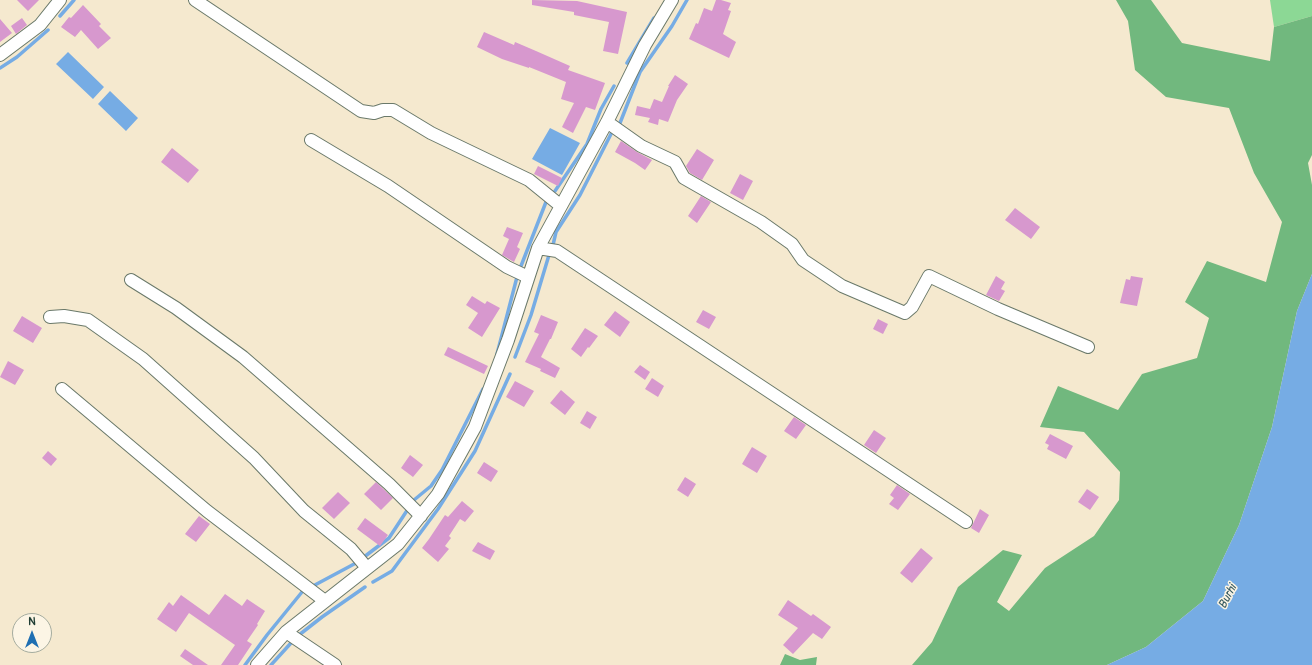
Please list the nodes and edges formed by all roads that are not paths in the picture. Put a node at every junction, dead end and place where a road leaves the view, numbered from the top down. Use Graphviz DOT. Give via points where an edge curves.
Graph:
graph roads {
  1 [pos="60,0"];
  2 [pos="195,0"];
  3 [pos="672,0"];
  4 [pos="0,55"];
  5 [pos="607,122"];
  6 [pos="311,140"];
  7 [pos="561,206"];
  8 [pos="538,248"];
  9 [pos="528,277"];
  10 [pos="131,280"];
  11 [pos="50,317"];
  12 [pos="1088,347"];
  13 [pos="62,389"];
  14 [pos="420,516"];
  15 [pos="966,522"];
  16 [pos="367,568"];
  17 [pos="325,601"];
  18 [pos="286,632"];
  19 [pos="257,665"];
  20 [pos="335,665"];
  1 -- 4 [label="street" via="40,25"];
  2 -- 7 [label="street" via="361,111 374,113 392,110 431,133 529,180"];
  3 -- 5 [label="street" via="645,45"];
  5 -- 7 [label="street"];
  5 -- 12 [label="street" via="641,146 675,162 684,178 760,222 792,244 803,260 842,286 905,313 912,307 929,276"];
  6 -- 9 [label="street" via="388,186 507,267"];
  7 -- 8 [label="street"];
  8 -- 9 [label="street"];
  8 -- 15 [label="street" via="557,250"];
  9 -- 14 [label="street" via="508,340 475,427 438,494"];
  10 -- 14 [label="street" via="176,308 243,357 389,484"];
  11 -- 16 [label="street" via="64,316 88,320 143,359 254,458 304,511 351,549"];
  13 -- 17 [label="street" via="207,511"];
  14 -- 16 [label="street" via="398,544"];
  16 -- 17 [label="street"];
  17 -- 18 [label="street"];
  18 -- 19 [label="street"];
  18 -- 20 [label="street"];
}
